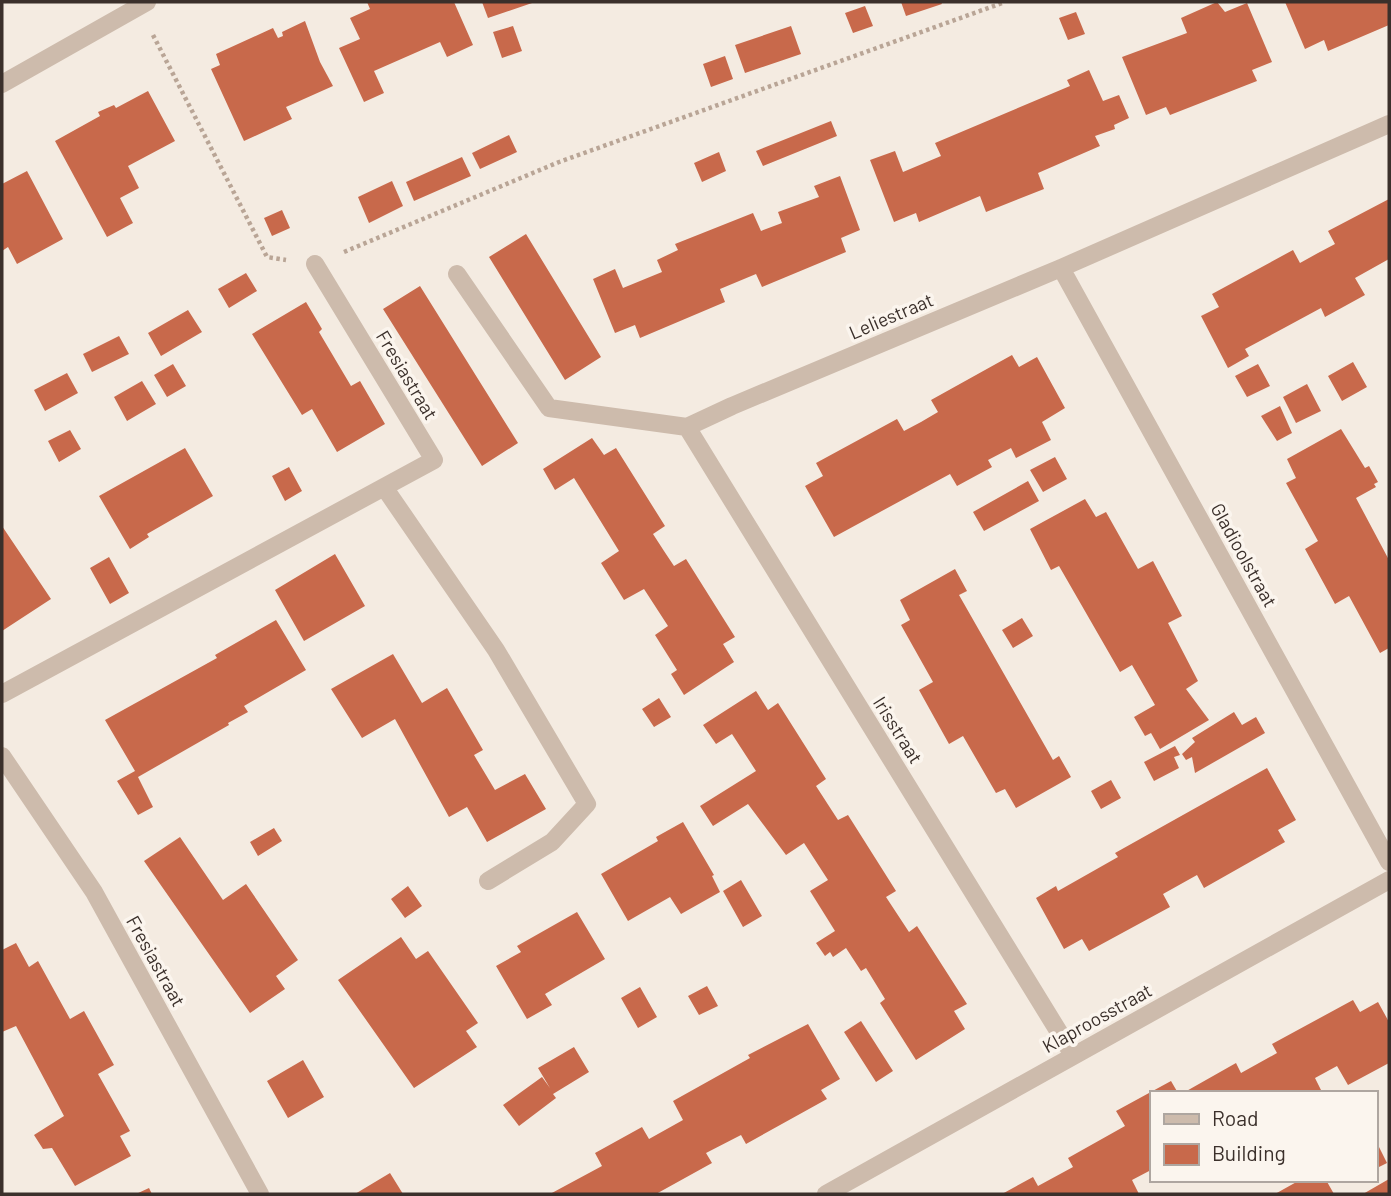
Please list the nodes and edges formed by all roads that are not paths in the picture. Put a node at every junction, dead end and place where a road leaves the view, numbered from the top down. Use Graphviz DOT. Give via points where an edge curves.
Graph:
graph roads {
  1 [pos="143,4"];
  2 [pos="2,84"];
  3 [pos="1389,124"];
  4 [pos="315,264"];
  5 [pos="1061,268"];
  6 [pos="457,274"];
  7 [pos="687,428"];
  8 [pos="384,487"];
  9 [pos="2,694"];
  10 [pos="2,756"];
  11 [pos="1389,862"];
  12 [pos="1389,880"];
  13 [pos="488,881"];
  14 [pos="1073,1055"];
  15 [pos="260,1194"];
  16 [pos="826,1194"];
  1 -- 2 [label="street"];
  3 -- 5 [label="street, Leliestraat"];
  4 -- 8 [label="street, Fresiastraat" via="434,460"];
  5 -- 7 [label="street, Leliestraat"];
  5 -- 11 [label="street, Gladioolstraat"];
  6 -- 7 [label="street" via="549,408"];
  7 -- 14 [label="street, Irisstraat"];
  8 -- 9 [label="street, Fresiastraat"];
  8 -- 13 [label="street" via="496,650 587,804 552,842"];
  10 -- 15 [label="street, Fresiastraat" via="94,892"];
  12 -- 14 [label="street, Klaproosstraat"];
  14 -- 16 [label="street, Klaproosstraat"];
}
